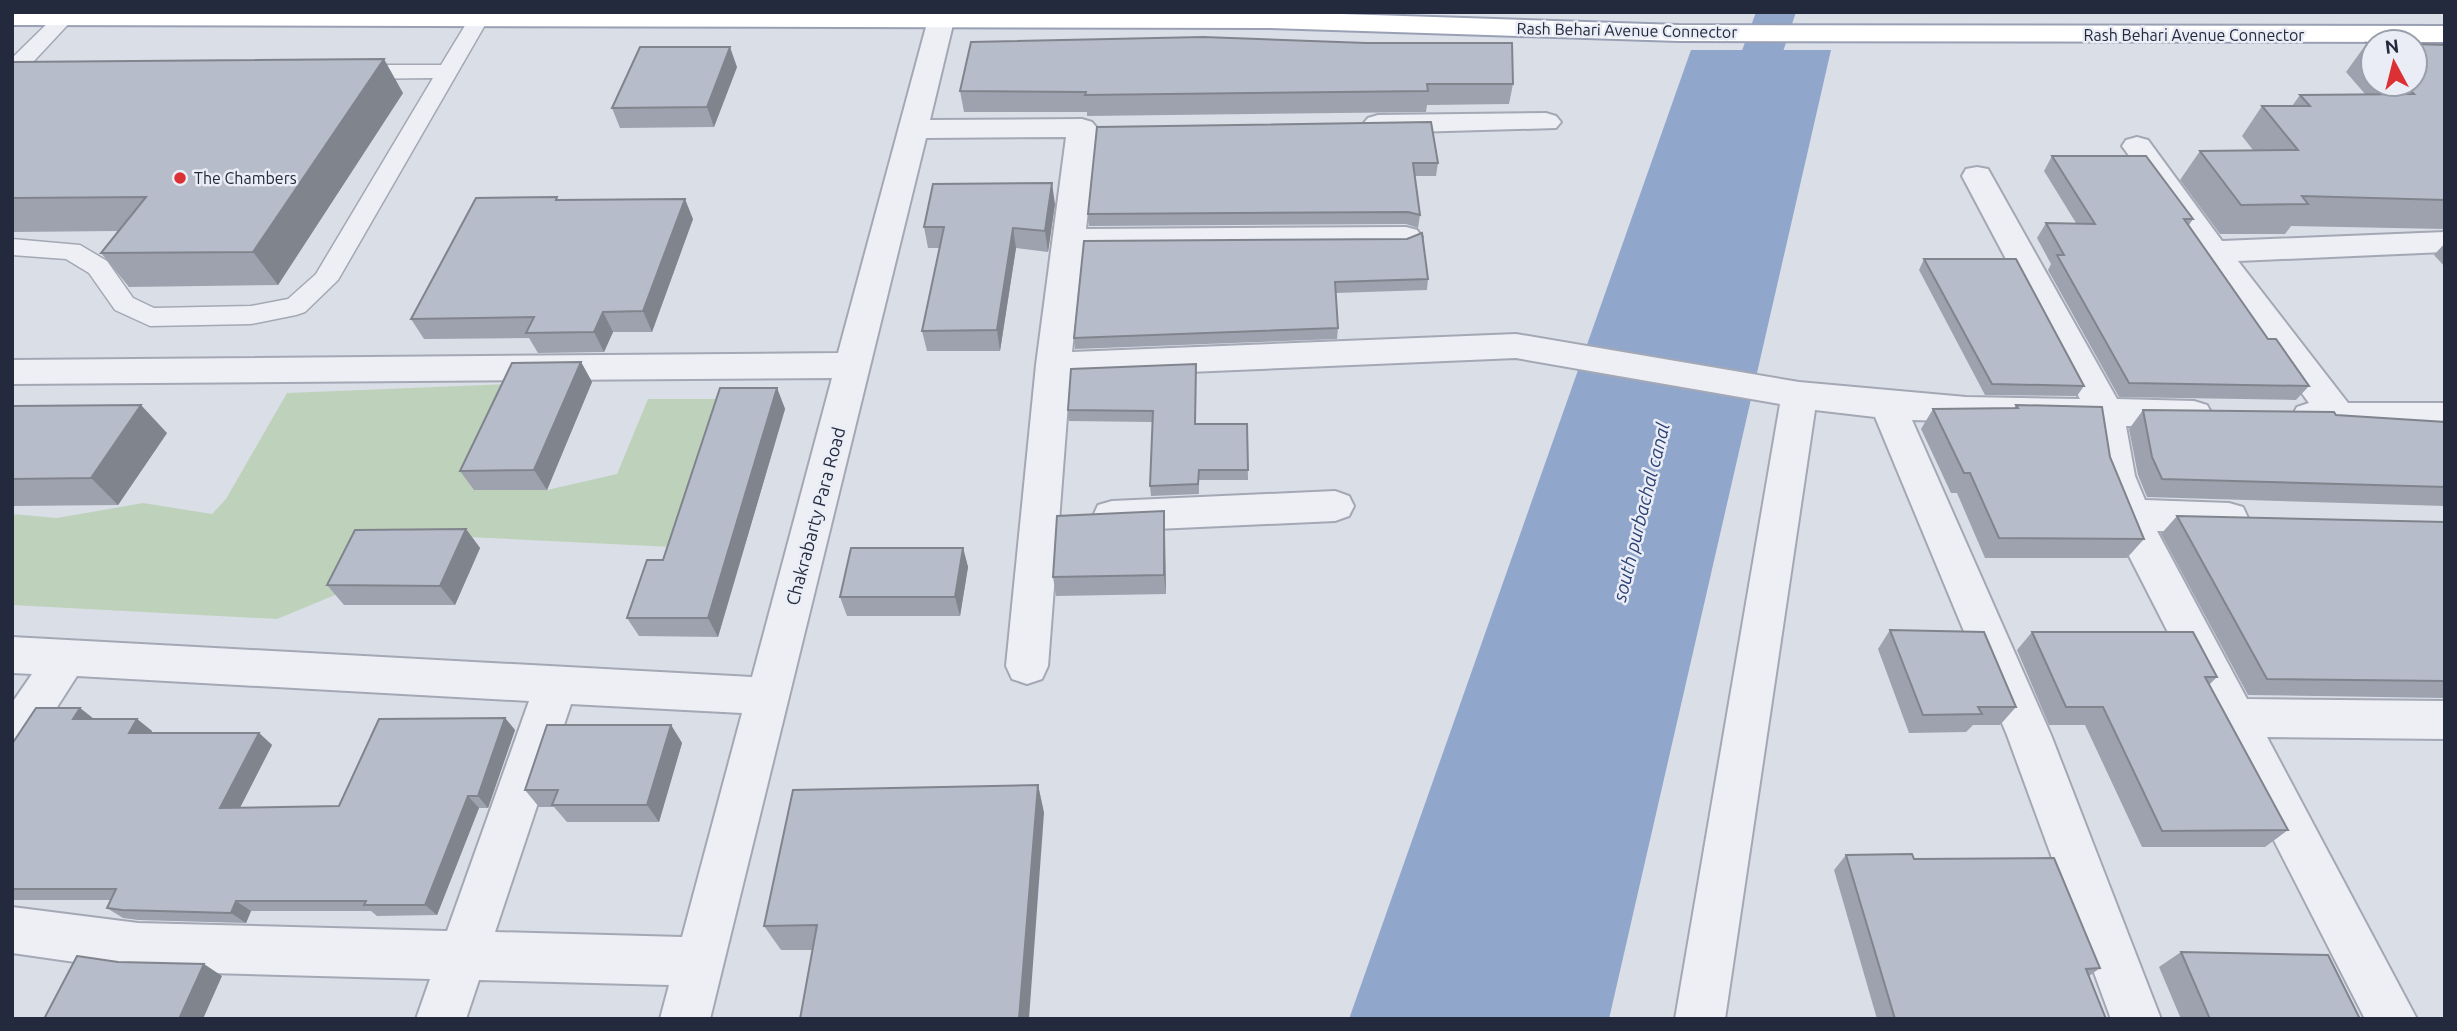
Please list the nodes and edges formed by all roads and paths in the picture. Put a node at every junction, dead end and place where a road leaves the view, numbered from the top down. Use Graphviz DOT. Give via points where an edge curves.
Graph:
graph roads {
  1 [pos="942,15"];
  2 [pos="12,17"];
  3 [pos="65,17"];
  4 [pos="479,18"];
  5 [pos="2445,34"];
  6 [pos="12,71"];
  7 [pos="445,71"];
  8 [pos="336,72"];
  9 [pos="36,74"];
  10 [pos="12,77"];
  11 [pos="1546,122"];
  12 [pos="1355,124"];
  13 [pos="914,129"];
  14 [pos="2137,146"];
  15 [pos="1977,176"];
  16 [pos="1406,237"];
  17 [pos="1069,239"];
  18 [pos="2445,242"];
  19 [pos="12,247"];
  20 [pos="2213,252"];
  21 [pos="853,365"];
  22 [pos="1053,365"];
  23 [pos="12,372"];
  24 [pos="1799,395"];
  25 [pos="1888,405"];
  26 [pos="2105,411"];
  27 [pos="2229,414"];
  28 [pos="2445,415"];
  29 [pos="2284,416"];
  30 [pos="2339,417"];
  31 [pos="1335,506"];
  32 [pos="2130,515"];
  33 [pos="2264,518"];
  34 [pos="1040,519"];
  35 [pos="12,655"];
  36 [pos="66,658"];
  37 [pos="1027,666"];
  38 [pos="555,687"];
  39 [pos="767,696"];
  40 [pos="2234,718"];
  41 [pos="2445,720"];
  42 [pos="12,740"];
  43 [pos="12,930"];
  44 [pos="462,957"];
  45 [pos="701,962"];
  46 [pos="441,1019"];
  47 [pos="685,1019"];
  48 [pos="1700,1019"];
  49 [pos="2136,1019"];
  50 [pos="2392,1019"];
  1 -- 4 [label="main road, Rash Behari Avenue Connector"];
  1 -- 5 [label="main road, Rash Behari Avenue Connector" via="1679,33"];
  1 -- 13 [label="street, Chakrabarty Para Road"];
  2 -- 3 [label="main road, Rash Behari Avenue Connector"];
  3 -- 4 [label="main road, Rash Behari Avenue Connector"];
  3 -- 6 [label="lane"];
  4 -- 7 [label="lane"];
  7 -- 8 [label="lane"];
  7 -- 19 [label="lane" via="325,280 296,306 251,316 150,317 124,304 98,267 71,251"];
  9 -- 10 [label="lane"];
  11 -- 12 [label="street"];
  13 -- 17 [label="street" via="1096,127"];
  13 -- 21 [label="street, Chakrabarty Para Road"];
  14 -- 20 [label="street"];
  15 -- 26 [label="street"];
  16 -- 17 [label="street"];
  17 -- 22 [label="street"];
  18 -- 20 [label="street"];
  20 -- 30 [label="street"];
  21 -- 23 [label="street"];
  21 -- 39 [label="street, Chakrabarty Para Road"];
  22 -- 24 [label="street" via="1528,348"];
  22 -- 34 [label="street"];
  24 -- 25 [label="street"];
  24 -- 48 [label="street"];
  25 -- 26 [label="street"];
  25 -- 49 [label="street" via="2029,735"];
  26 -- 27 [label="street"];
  26 -- 32 [label="street" via="2116,476"];
  28 -- 30 [label="street"];
  29 -- 30 [label="street"];
  31 -- 34 [label="street"];
  32 -- 33 [label="street"];
  32 -- 40 [label="street"];
  34 -- 37 [label="street"];
  35 -- 36 [label="street"];
  36 -- 38 [label="street"];
  36 -- 42 [label="street"];
  38 -- 39 [label="street"];
  38 -- 44 [label="street"];
  39 -- 45 [label="street, Chakrabarty Para Road"];
  40 -- 41 [label="street"];
  40 -- 50 [label="street"];
  43 -- 44 [label="street" via="138,947"];
  44 -- 45 [label="street"];
  44 -- 46 [label="street"];
  45 -- 47 [label="street, Chakrabarty Para Road"];
}
